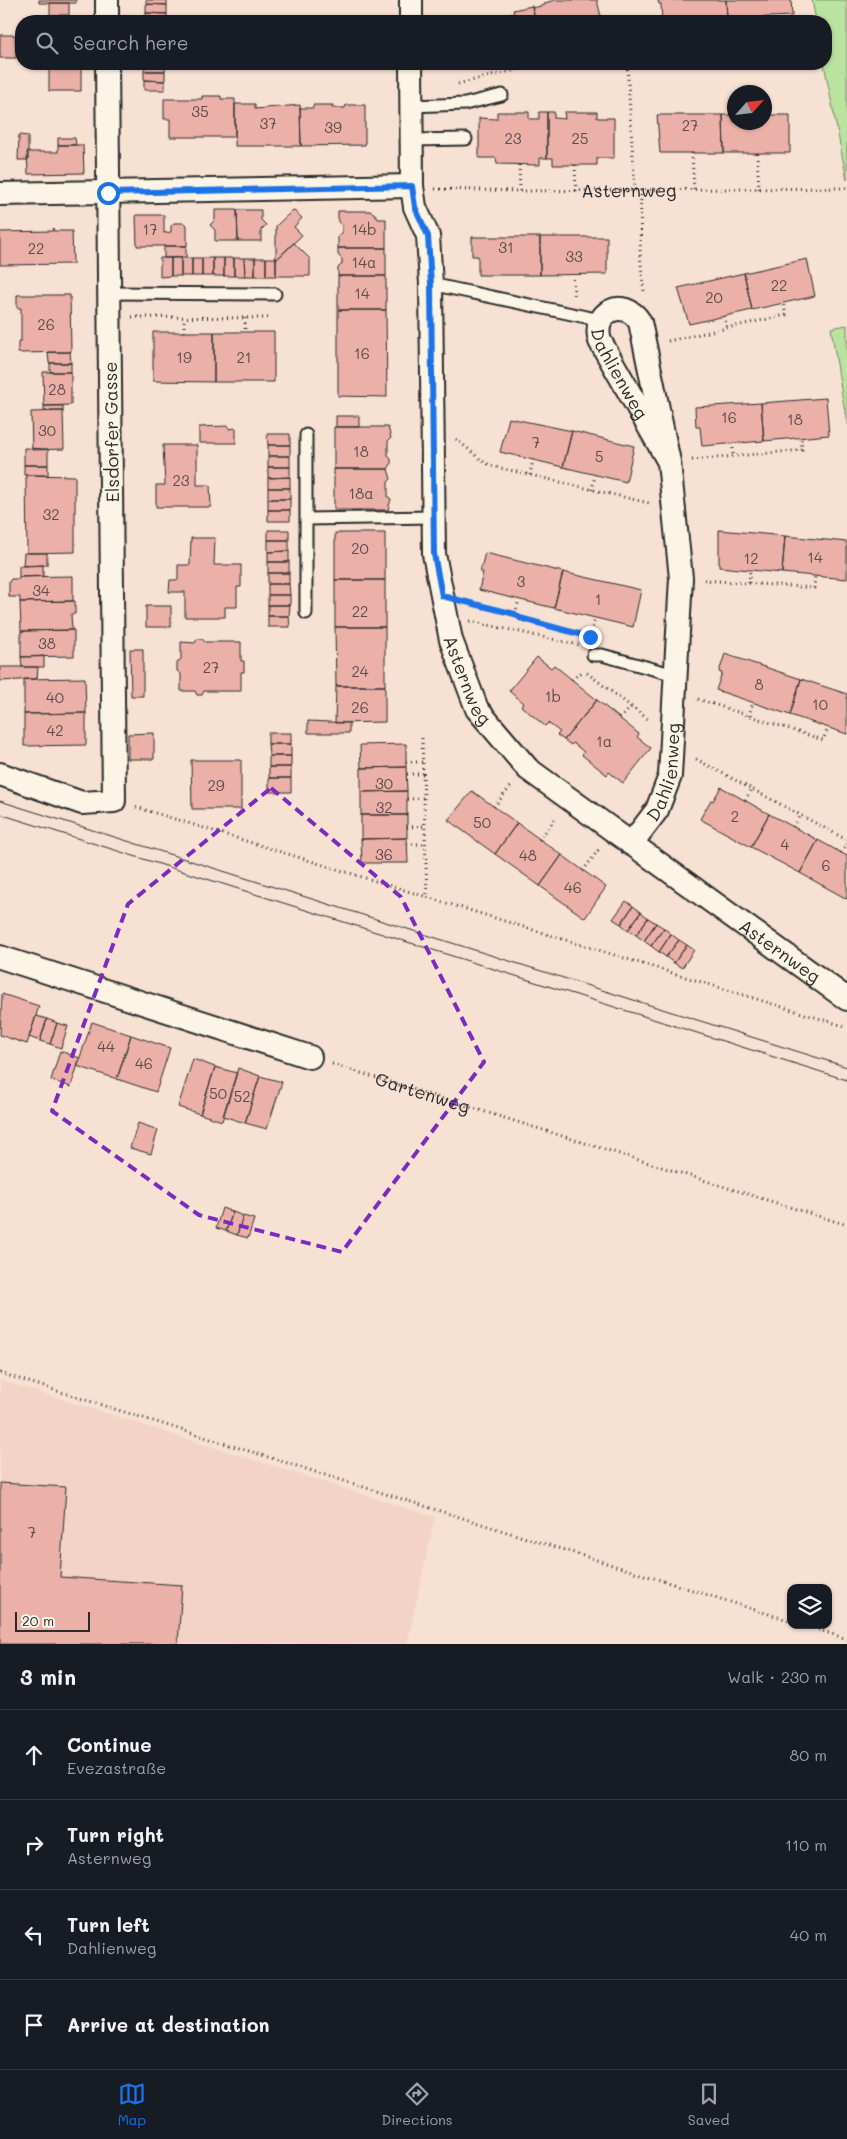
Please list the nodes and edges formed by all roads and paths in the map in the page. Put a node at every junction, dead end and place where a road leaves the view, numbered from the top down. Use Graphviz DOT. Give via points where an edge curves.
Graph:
graph roads {
  1 [pos="107,0"];
  2 [pos="411,0"];
  3 [pos="107,15"];
  4 [pos="411,15"];
  5 [pos="107,70"];
  6 [pos="411,70"];
  7 [pos="518,70"];
  8 [pos="627,70"];
  9 [pos="514,71"];
  10 [pos="449,86"];
  11 [pos="502,95"];
  12 [pos="411,106"];
  13 [pos="466,139"];
  14 [pos="412,140"];
  15 [pos="692,153"];
  16 [pos="757,153"];
  17 [pos="519,165"];
  18 [pos="575,165"];
  19 [pos="412,186"];
  20 [pos="847,188"];
  21 [pos="694,189"];
  22 [pos="759,189"];
  23 [pos="635,190"];
  24 [pos="641,190"];
  25 [pos="520,191"];
  26 [pos="576,191"];
  27 [pos="108,193"];
  28 [pos="0,194"];
  29 [pos="431,284"];
  30 [pos="109,293"];
  31 [pos="275,294"];
  32 [pos="783,303"];
  33 [pos="724,316"];
  34 [pos="110,317"];
  35 [pos="184,318"];
  36 [pos="244,318"];
  37 [pos="271,318"];
  38 [pos="600,320"];
  39 [pos="640,322"];
  40 [pos="727,328"];
  41 [pos="184,332"];
  42 [pos="245,332"];
  43 [pos="645,346"];
  44 [pos="432,420"];
  45 [pos="306,435"];
  46 [pos="800,438"];
  47 [pos="733,443"];
  48 [pos="733,456"];
  49 [pos="533,460"];
  50 [pos="669,462"];
  51 [pos="530,475"];
  52 [pos="595,475"];
  53 [pos="592,490"];
  54 [pos="674,509"];
  55 [pos="434,517"];
  56 [pos="306,520"];
  57 [pos="750,570"];
  58 [pos="815,576"];
  59 [pos="681,578"];
  60 [pos="749,583"];
  61 [pos="519,600"];
  62 [pos="444,605"];
  63 [pos="306,613"];
  64 [pos="515,614"];
  65 [pos="595,618"];
  66 [pos="590,637"];
  67 [pos="600,639"];
  68 [pos="584,646"];
  69 [pos="588,659"];
  70 [pos="583,670"];
  71 [pos="572,680"];
  72 [pos="675,683"];
  73 [pos="753,702"];
  74 [pos="749,716"];
  75 [pos="620,719"];
  76 [pos="828,728"];
  77 [pos="422,738"];
  78 [pos="672,746"];
  79 [pos="406,762"];
  80 [pos="423,762"];
  81 [pos="0,774"];
  82 [pos="407,774"];
  83 [pos="423,774"];
  84 [pos="752,789"];
  85 [pos="424,798"];
  86 [pos="407,799"];
  87 [pos="745,800"];
  88 [pos="124,804"];
  89 [pos="800,815"];
  90 [pos="425,826"];
  91 [pos="407,827"];
  92 [pos="793,827"];
  93 [pos="847,842"];
  94 [pos="407,844"];
  95 [pos="426,844"];
  96 [pos="631,844"];
  97 [pos="841,853"];
  98 [pos="427,896"];
  99 [pos="0,957"];
  100 [pos="847,999"];
  101 [pos="847,1028"];
  102 [pos="310,1057"];
  103 [pos="847,1225"];
  104 [pos="0,1373"];
  105 [pos="787,1620"];
  106 [pos="816,1629"];
  107 [pos="847,1639"];
  1 -- 3 [label="street"];
  2 -- 4 [label="street"];
  5 -- 27 [label="street, Elsdorfer Gasse"];
  6 -- 12 [label="street, Asternweg"];
  7 -- 9 [label="path"];
  8 -- 23 [label="path"];
  9 -- 10 [label="path"];
  11 -- 12 [label="lane" via="465,104"];
  12 -- 14 [label="street, Asternweg"];
  13 -- 14 [label="lane"];
  14 -- 19 [label="street, Asternweg"];
  15 -- 21 [label="path"];
  16 -- 22 [label="path"];
  17 -- 25 [label="path"];
  18 -- 26 [label="path"];
  19 -- 25 [label="path, Asternweg" via="435,190"];
  19 -- 27 [label="street"];
  19 -- 29 [label="street, Asternweg" via="415,207 428,236"];
  20 -- 22 [label="path, Asternweg"];
  21 -- 22 [label="path, Asternweg"];
  21 -- 24 [label="path, Asternweg"];
  23 -- 24 [label="path, Asternweg"];
  23 -- 26 [label="path, Asternweg"];
  24 -- 39 [label="path" via="640,254 646,312"];
  25 -- 26 [label="path, Asternweg"];
  27 -- 28 [label="street"];
  27 -- 30 [label="street, Elsdorfer Gasse"];
  29 -- 38 [label="lane"];
  29 -- 44 [label="street, Asternweg"];
  30 -- 31 [label="lane"];
  30 -- 34 [label="street, Elsdorfer Gasse"];
  32 -- 40 [label="path" via="786,315"];
  33 -- 40 [label="path"];
  34 -- 35 [label="path"];
  34 -- 88 [label="street, Elsdorfer Gasse"];
  35 -- 36 [label="path"];
  35 -- 41 [label="path"];
  36 -- 37 [label="path"];
  36 -- 42 [label="path"];
  38 -- 39 [label="street, Dahlienweg" via="610,311 624,309"];
  38 -- 50 [label="street, Dahlienweg" via="600,341"];
  39 -- 43 [label="street, Dahlienweg"];
  40 -- 43 [label="path"];
  43 -- 50 [label="street, Dahlienweg"];
  44 -- 51 [label="path" via="484,462"];
  44 -- 55 [label="street, Asternweg"];
  45 -- 56 [label="lane"];
  46 -- 48 [label="path" via="802,450"];
  47 -- 48 [label="path"];
  48 -- 50 [label="path"];
  49 -- 51 [label="path"];
  50 -- 54 [label="street, Dahlienweg"];
  51 -- 53 [label="path"];
  52 -- 53 [label="path"];
  53 -- 54 [label="path"];
  54 -- 59 [label="street, Dahlienweg"];
  55 -- 56 [label="lane"];
  55 -- 62 [label="street, Asternweg" via="434,554"];
  56 -- 63 [label="lane"];
  57 -- 60 [label="path"];
  58 -- 60 [label="path" via="814,588"];
  59 -- 60 [label="path"];
  59 -- 72 [label="street, Dahlienweg"];
  61 -- 64 [label="path"];
  62 -- 64 [label="path"];
  62 -- 68 [label="path"];
  62 -- 96 [label="street, Asternweg" via="450,640 477,710 528,769"];
  64 -- 66 [label="path"];
  65 -- 66 [label="path"];
  66 -- 67 [label="path"];
  69 -- 70 [label="path"];
  69 -- 72 [label="lane" via="602,655"];
  70 -- 71 [label="path"];
  70 -- 75 [label="path" via="631,707"];
  72 -- 74 [label="path"];
  72 -- 78 [label="street, Dahlienweg"];
  73 -- 74 [label="path"];
  74 -- 76 [label="path" via="823,740"];
  77 -- 80 [label="path"];
  78 -- 84 [label="path"];
  78 -- 96 [label="street, Dahlienweg" via="670,776 657,810"];
  79 -- 80 [label="path"];
  80 -- 83 [label="path"];
  81 -- 88 [label="street" via="82,803"];
  82 -- 83 [label="path"];
  83 -- 85 [label="path"];
  84 -- 87 [label="path"];
  84 -- 89 [label="path"];
  85 -- 86 [label="path"];
  85 -- 90 [label="path"];
  88 -- 98 [label="path"];
  89 -- 92 [label="path"];
  89 -- 93 [label="path"];
  90 -- 91 [label="path"];
  90 -- 95 [label="path"];
  93 -- 97 [label="path"];
  94 -- 95 [label="path"];
  95 -- 98 [label="path"];
  96 -- 100 [label="street, Asternweg"];
  98 -- 101 [label="path"];
  99 -- 102 [label="street"];
  102 -- 103 [label="path, Gartenweg"];
  104 -- 105 [label="path"];
  106 -- 107 [label="path"];
}
